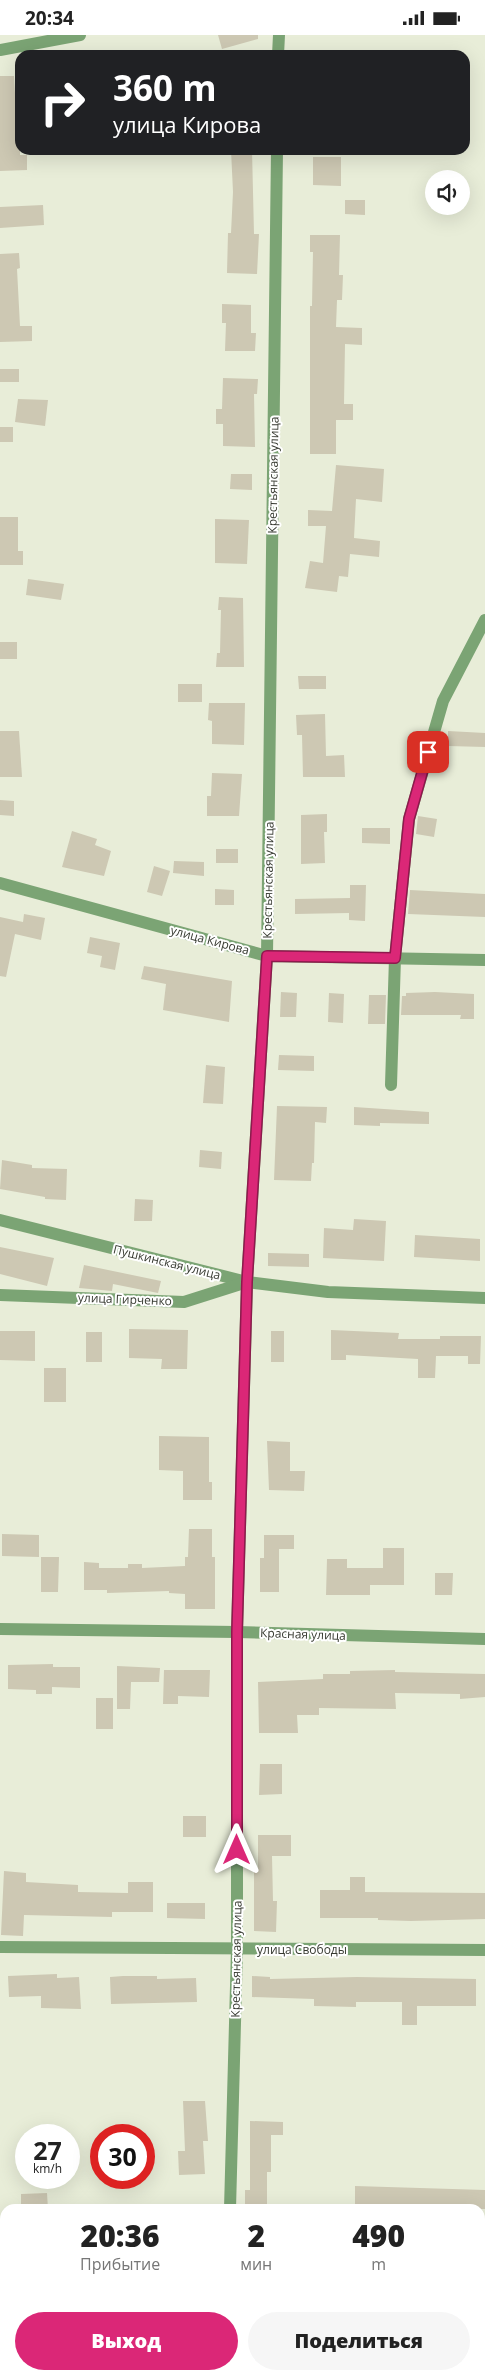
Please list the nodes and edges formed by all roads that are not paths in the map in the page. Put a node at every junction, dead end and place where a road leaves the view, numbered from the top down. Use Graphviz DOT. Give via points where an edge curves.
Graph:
graph roads {
  1 [pos="80,35"];
  2 [pos="279,35"];
  3 [pos="0,50"];
  4 [pos="278,50"];
  5 [pos="277,155"];
  6 [pos="485,620"];
  7 [pos="0,883"];
  8 [pos="267,956"];
  9 [pos="395,958"];
  10 [pos="485,961"];
  11 [pos="392,1085"];
  12 [pos="0,1220"];
  13 [pos="247,1282"];
  14 [pos="0,1295"];
  15 [pos="485,1298"];
  16 [pos="0,1629"];
  17 [pos="237,1632"];
  18 [pos="485,1639"];
  19 [pos="0,1947"];
  20 [pos="237,1949"];
  21 [pos="485,1950"];
  22 [pos="230,2204"];
  1 -- 3 [label="street"];
  2 -- 4 [label="street"];
  5 -- 8 [label="street, Крестьянская улица"];
  6 -- 9 [label="street" via="442,701 409,819"];
  7 -- 8 [label="street, улица Кирова"];
  8 -- 9 [label="street, улица Кирова"];
  8 -- 13 [label="street, Крестьянская улица"];
  9 -- 10 [label="street, улица Кирова"];
  9 -- 11 [label="street"];
  12 -- 13 [label="street, Пушкинская улица"];
  13 -- 14 [label="street, улица Гирченко" via="184,1302"];
  13 -- 15 [label="street, Пушкинская улица" via="328,1292"];
  13 -- 17 [label="street, Крестьянская улица"];
  16 -- 17 [label="street, Красная улица"];
  17 -- 18 [label="street, Красная улица"];
  17 -- 20 [label="street, Крестьянская улица"];
  19 -- 20 [label="street, улица Свободы"];
  20 -- 21 [label="street, улица Свободы"];
  20 -- 22 [label="street, Крестьянская улица"];
}
